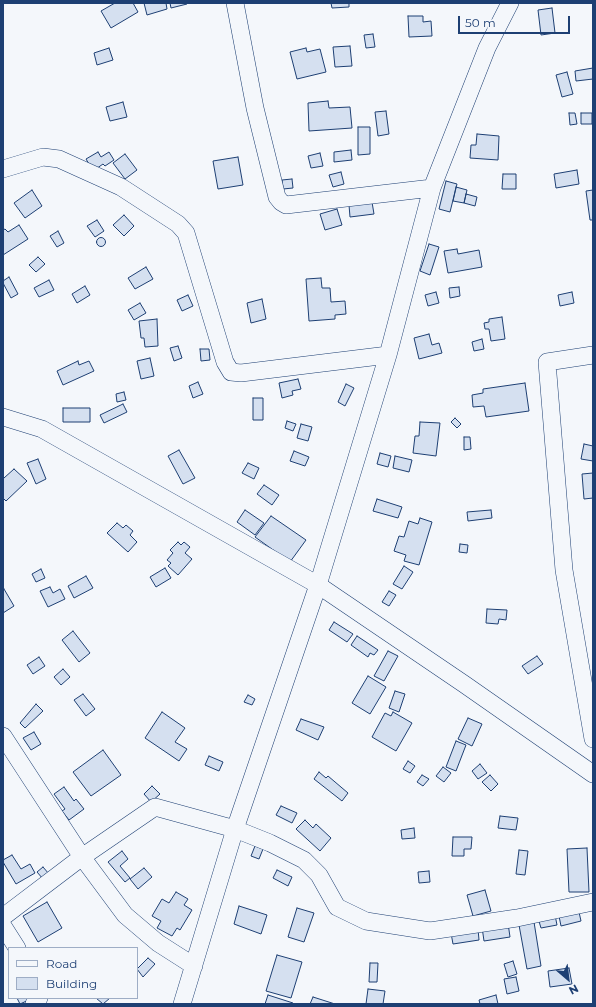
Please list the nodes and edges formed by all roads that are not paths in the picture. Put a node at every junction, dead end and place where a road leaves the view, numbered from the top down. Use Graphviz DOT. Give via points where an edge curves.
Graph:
graph roads {
  1 [pos="236,3"];
  2 [pos="510,3"];
  3 [pos="3,169"];
  4 [pos="432,188"];
  5 [pos="388,355"];
  6 [pos="593,355"];
  7 [pos="5,418"];
  8 [pos="318,585"];
  9 [pos="3,736"];
  10 [pos="593,739"];
  11 [pos="593,774"];
  12 [pos="235,829"];
  13 [pos="82,857"];
  14 [pos="593,902"];
  15 [pos="3,917"];
  16 [pos="3,926"];
  17 [pos="16,947"];
  18 [pos="194,966"];
  19 [pos="182,1004"];
  1 -- 4 [label="street" via="255,108 277,197 281,202 286,205"];
  2 -- 4 [label="street" via="487,48"];
  3 -- 5 [label="street" via="43,156 59,159 121,187 178,224 186,233 225,362 231,372 241,373"];
  4 -- 5 [label="street"];
  5 -- 8 [label="street"];
  6 -- 10 [label="street" via="547,362 564,570"];
  7 -- 8 [label="street" via="42,429"];
  8 -- 11 [label="street"];
  8 -- 12 [label="street"];
  9 -- 13 [label="street"];
  12 -- 13 [label="street" via="155,807"];
  12 -- 14 [label="street" via="304,860 319,875 338,907 366,921 430,930 517,918"];
  12 -- 18 [label="street"];
  13 -- 15 [label="street"];
  13 -- 18 [label="street" via="125,915 158,943"];
  16 -- 17 [label="street"];
  18 -- 19 [label="street"];
}
